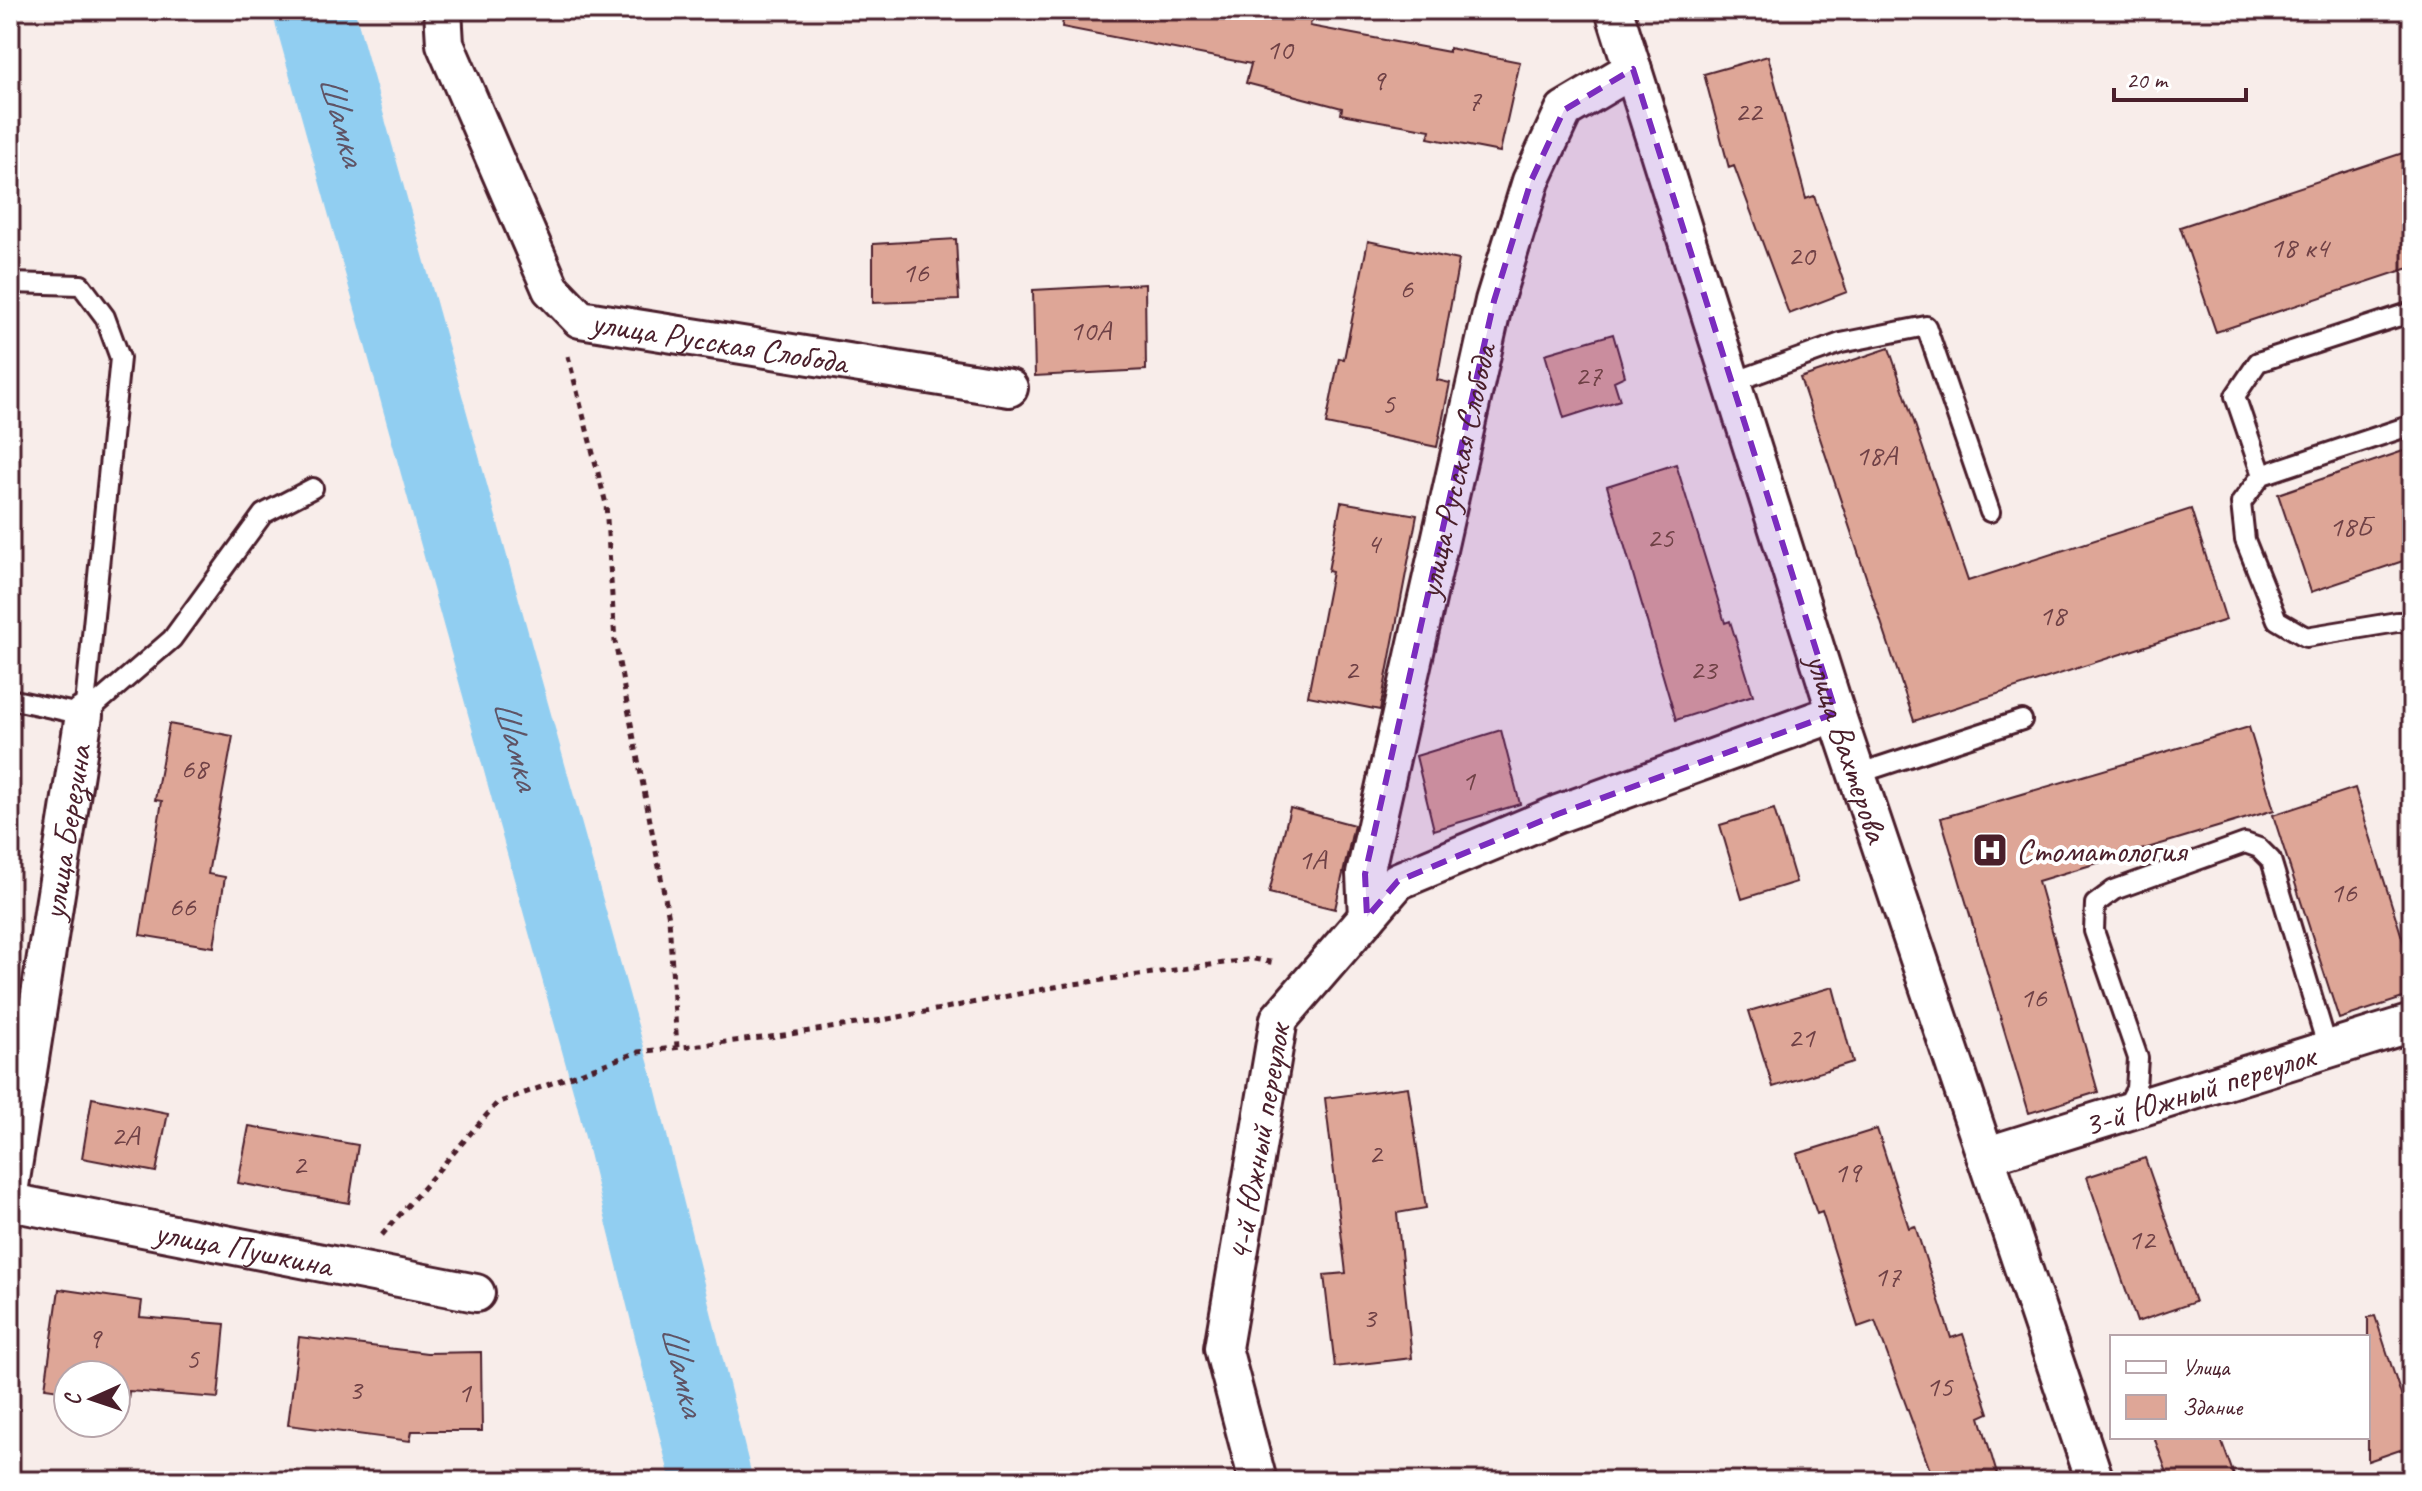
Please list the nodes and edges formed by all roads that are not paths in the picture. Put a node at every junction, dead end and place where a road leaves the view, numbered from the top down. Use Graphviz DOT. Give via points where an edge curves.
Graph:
graph roads {
  1 [pos="443,10"];
  2 [pos="1614,10"];
  3 [pos="1633,69"];
  4 [pos="10,283"];
  5 [pos="2412,312"];
  6 [pos="1731,383"];
  7 [pos="1009,388"];
  8 [pos="2412,425"];
  9 [pos="2262,475"];
  10 [pos="313,488"];
  11 [pos="1990,512"];
  12 [pos="2412,622"];
  13 [pos="10,699"];
  14 [pos="1836,713"];
  15 [pos="84,715"];
  16 [pos="2022,720"];
  17 [pos="1857,774"];
  18 [pos="1367,917"];
  19 [pos="2412,1023"];
  20 [pos="2328,1049"];
  21 [pos="2124,1113"];
  22 [pos="1985,1156"];
  23 [pos="10,1186"];
  24 [pos="10,1202"];
  25 [pos="476,1293"];
  26 [pos="1258,1481"];
  27 [pos="2095,1481"];
  1 -- 7 [label="street, улица Русская Слобода" via="445,44 551,289 580,319"];
  2 -- 3 [label="street, улица Вахтерова"];
  3 -- 6 [label="street, улица Вахтерова"];
  3 -- 18 [label="street, улица Русская Слобода" via="1564,110 1531,181 1494,301 1365,874"];
  4 -- 15 [label="lane" via="81,285 105,317 120,358"];
  5 -- 9 [label="lane" via="2258,362 2235,396"];
  6 -- 11 [label="lane" via="1841,343 1926,326"];
  6 -- 14 [label="street, улица Вахтерова"];
  8 -- 9 [label="lane"];
  9 -- 12 [label="lane" via="2241,503 2245,540 2277,620 2306,637"];
  10 -- 15 [label="lane" via="263,514 172,639"];
  13 -- 15 [label="lane"];
  14 -- 17 [label="street, улица Вахтерова"];
  14 -- 18 [label="street, 4-й Южный переулок" via="1558,814 1398,881"];
  15 -- 23 [label="street, улица Березина"];
  16 -- 17 [label="lane"];
  17 -- 22 [label="street, улица Вахтерова"];
  18 -- 26 [label="street, 4-й Южный переулок" via="1279,1019 1223,1348"];
  19 -- 20 [label="street, 3-й Южный переулок"];
  20 -- 21 [label="street, 3-й Южный переулок"];
  20 -- 21 [label="lane" via="2271,860 2245,843 2114,890 2095,904 2094,931 2138,1058 2136,1089"];
  21 -- 22 [label="street, 3-й Южный переулок"];
  22 -- 27 [label="street, улица Вахтерова"];
  24 -- 25 [label="street, улица Пушкина"];
}
